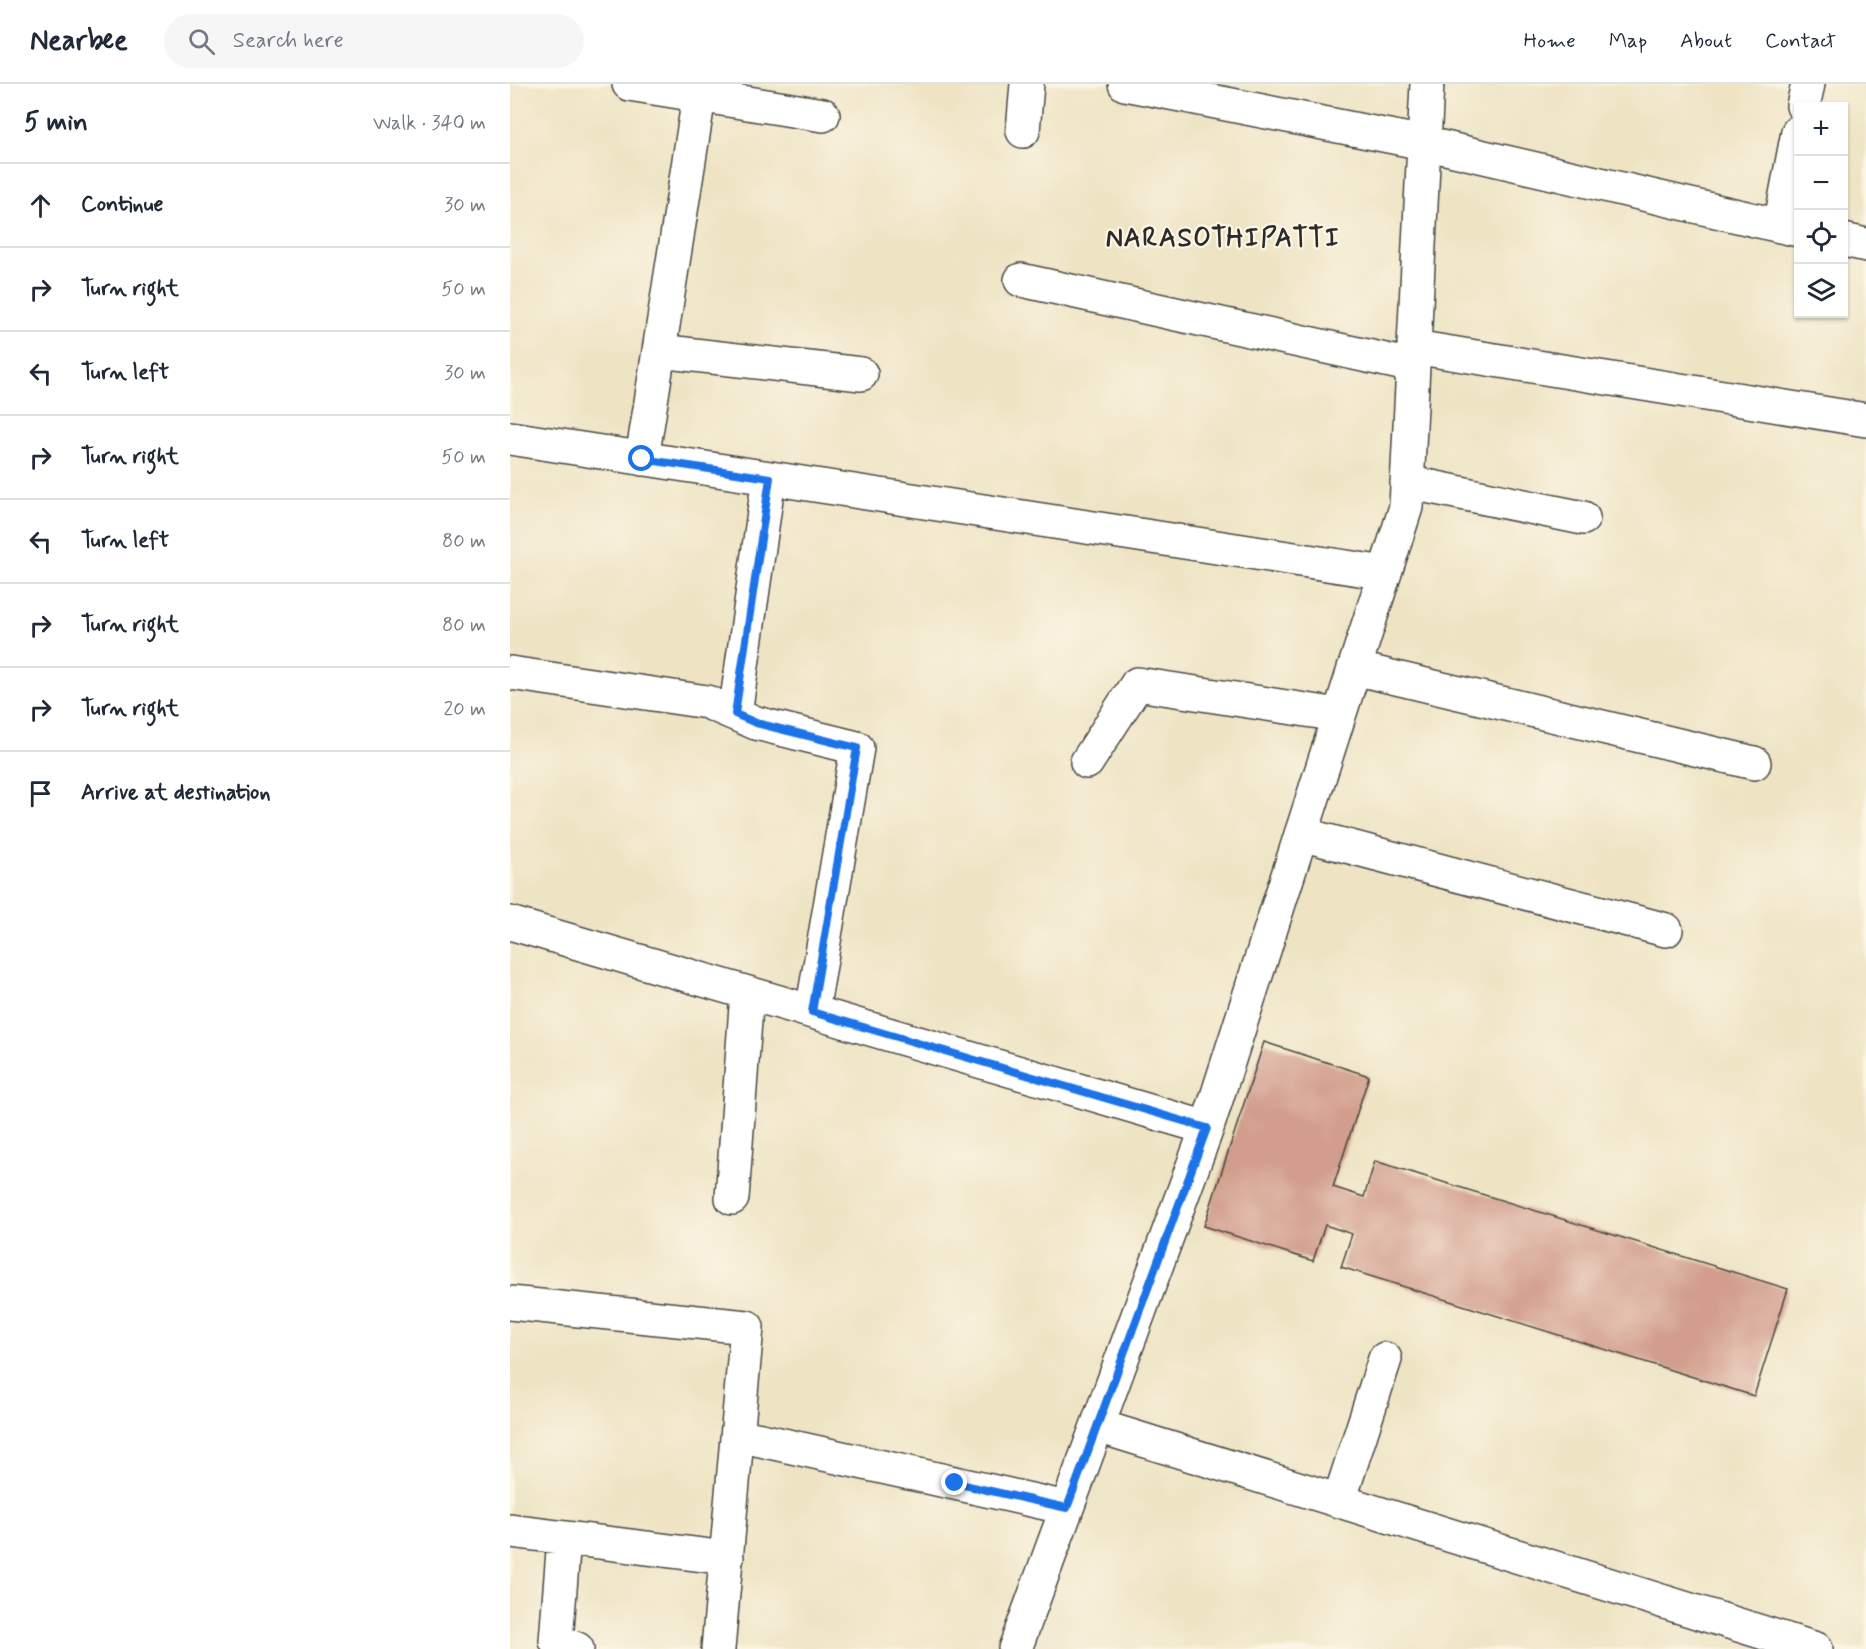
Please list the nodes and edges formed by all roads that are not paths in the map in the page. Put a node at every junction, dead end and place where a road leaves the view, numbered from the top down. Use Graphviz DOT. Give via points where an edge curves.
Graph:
graph roads {
  1 [pos="629,84"];
  2 [pos="1027,84"];
  3 [pos="1125,84"];
  4 [pos="1427,84"];
  5 [pos="1808,84"];
  6 [pos="701,89"];
  7 [pos="1804,102"];
  8 [pos="823,116"];
  9 [pos="1023,131"];
  10 [pos="1424,143"];
  11 [pos="1796,156"];
  12 [pos="1789,228"];
  13 [pos="1848,241"];
  14 [pos="1866,245"];
  15 [pos="1022,280"];
  16 [pos="659,351"];
  17 [pos="1413,356"];
  18 [pos="861,374"];
  19 [pos="1866,420"];
  20 [pos="510,438"];
  21 [pos="642,459"];
  22 [pos="770,478"];
  23 [pos="1407,482"];
  24 [pos="1583,518"];
  25 [pos="1385,573"];
  26 [pos="1354,668"];
  27 [pos="510,674"];
  28 [pos="735,714"];
  29 [pos="1339,715"];
  30 [pos="1087,762"];
  31 [pos="1754,763"];
  32 [pos="1301,834"];
  33 [pos="510,923"];
  34 [pos="1666,930"];
  35 [pos="747,993"];
  36 [pos="812,1012"];
  37 [pos="1207,1128"];
  38 [pos="732,1198"];
  39 [pos="510,1303"];
  40 [pos="1385,1359"];
  41 [pos="1098,1426"];
  42 [pos="738,1436"];
  43 [pos="1339,1501"];
  44 [pos="1067,1508"];
  45 [pos="510,1531"];
  46 [pos="564,1538"];
  47 [pos="727,1558"];
  48 [pos="1763,1642"];
  49 [pos="577,1649"];
  50 [pos="718,1649"];
  51 [pos="1015,1649"];
  52 [pos="1816,1649"];
  1 -- 6 [label="street"];
  2 -- 9 [label="street"];
  3 -- 10 [label="street"];
  4 -- 10 [label="street"];
  5 -- 7 [label="street"];
  6 -- 8 [label="street"];
  6 -- 16 [label="street"];
  10 -- 12 [label="street"];
  10 -- 17 [label="street"];
  11 -- 12 [label="street"];
  13 -- 14 [label="street"];
  15 -- 17 [label="street"];
  16 -- 18 [label="street"];
  16 -- 21 [label="street"];
  17 -- 19 [label="street"];
  17 -- 23 [label="street"];
  20 -- 21 [label="street"];
  21 -- 22 [label="street"];
  22 -- 25 [label="street"];
  22 -- 28 [label="street"];
  23 -- 24 [label="street"];
  23 -- 25 [label="street" via="1406,507"];
  25 -- 26 [label="street"];
  26 -- 29 [label="street"];
  26 -- 31 [label="street"];
  27 -- 28 [label="street" via="707,702"];
  28 -- 36 [label="street" via="756,723 857,748"];
  29 -- 30 [label="street" via="1137,684"];
  29 -- 32 [label="street"];
  32 -- 34 [label="street"];
  32 -- 37 [label="street"];
  33 -- 35 [label="street"];
  35 -- 36 [label="street"];
  35 -- 38 [label="street"];
  36 -- 37 [label="street"];
  37 -- 41 [label="street"];
  39 -- 42 [label="street" via="747,1327"];
  40 -- 43 [label="street"];
  41 -- 43 [label="street"];
  41 -- 44 [label="street"];
  42 -- 44 [label="street"];
  42 -- 47 [label="street"];
  43 -- 48 [label="street"];
  44 -- 51 [label="street"];
  45 -- 46 [label="street"];
  46 -- 47 [label="street"];
  46 -- 49 [label="street" via="556,1641"];
  47 -- 50 [label="street"];
  48 -- 52 [label="street"];
}
